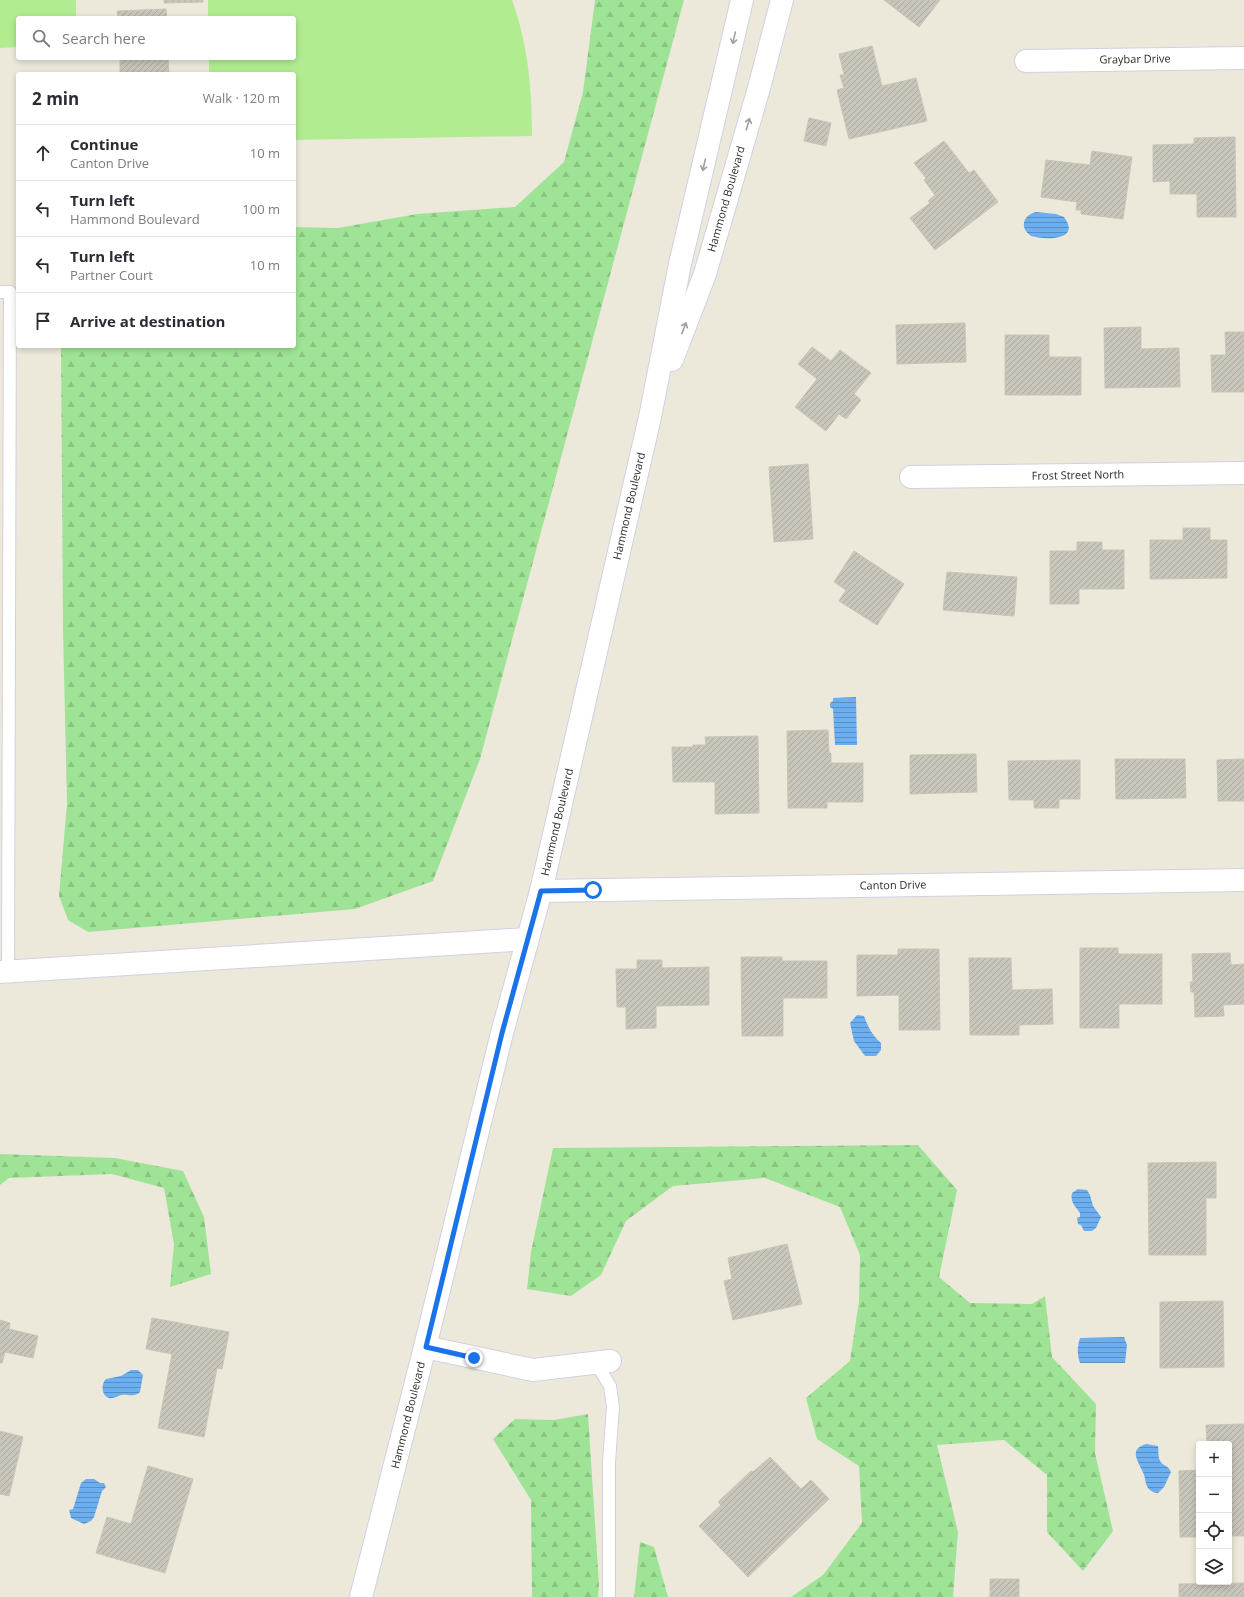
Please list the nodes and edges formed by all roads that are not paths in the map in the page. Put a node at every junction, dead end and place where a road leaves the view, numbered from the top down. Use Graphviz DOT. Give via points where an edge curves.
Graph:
graph roads {
  1 [pos="742,0"];
  2 [pos="782,0"];
  3 [pos="1244,58"];
  4 [pos="1026,61"];
  5 [pos="0,292"];
  6 [pos="650,417"];
  7 [pos="1244,473"];
  8 [pos="911,477"];
  9 [pos="1244,880"];
  10 [pos="541,891"];
  11 [pos="528,939"];
  12 [pos="4,972"];
  13 [pos="426,1347"];
  14 [pos="603,1362"];
  15 [pos="362,1597"];
  16 [pos="609,1597"];
  1 -- 6 [label="street, Hammond Boulevard, one-way" via="680,264"];
  6 -- 2 [label="street, Hammond Boulevard, one-way" via="705,274"];
  3 -- 4 [label="street, Graybar Drive"];
  5 -- 12 [label="lane" via="10,292"];
  6 -- 10 [label="street, Hammond Boulevard"];
  7 -- 8 [label="street, Frost Street North"];
  9 -- 10 [label="street, Canton Drive"];
  10 -- 11 [label="street, Hammond Boulevard"];
  11 -- 12 [label="street"];
  11 -- 13 [label="street, Hammond Boulevard" via="502,1033"];
  13 -- 14 [label="street" via="533,1370"];
  13 -- 15 [label="street, Hammond Boulevard"];
  14 -- 16 [label="lane" via="613,1406 609,1462"];
}
